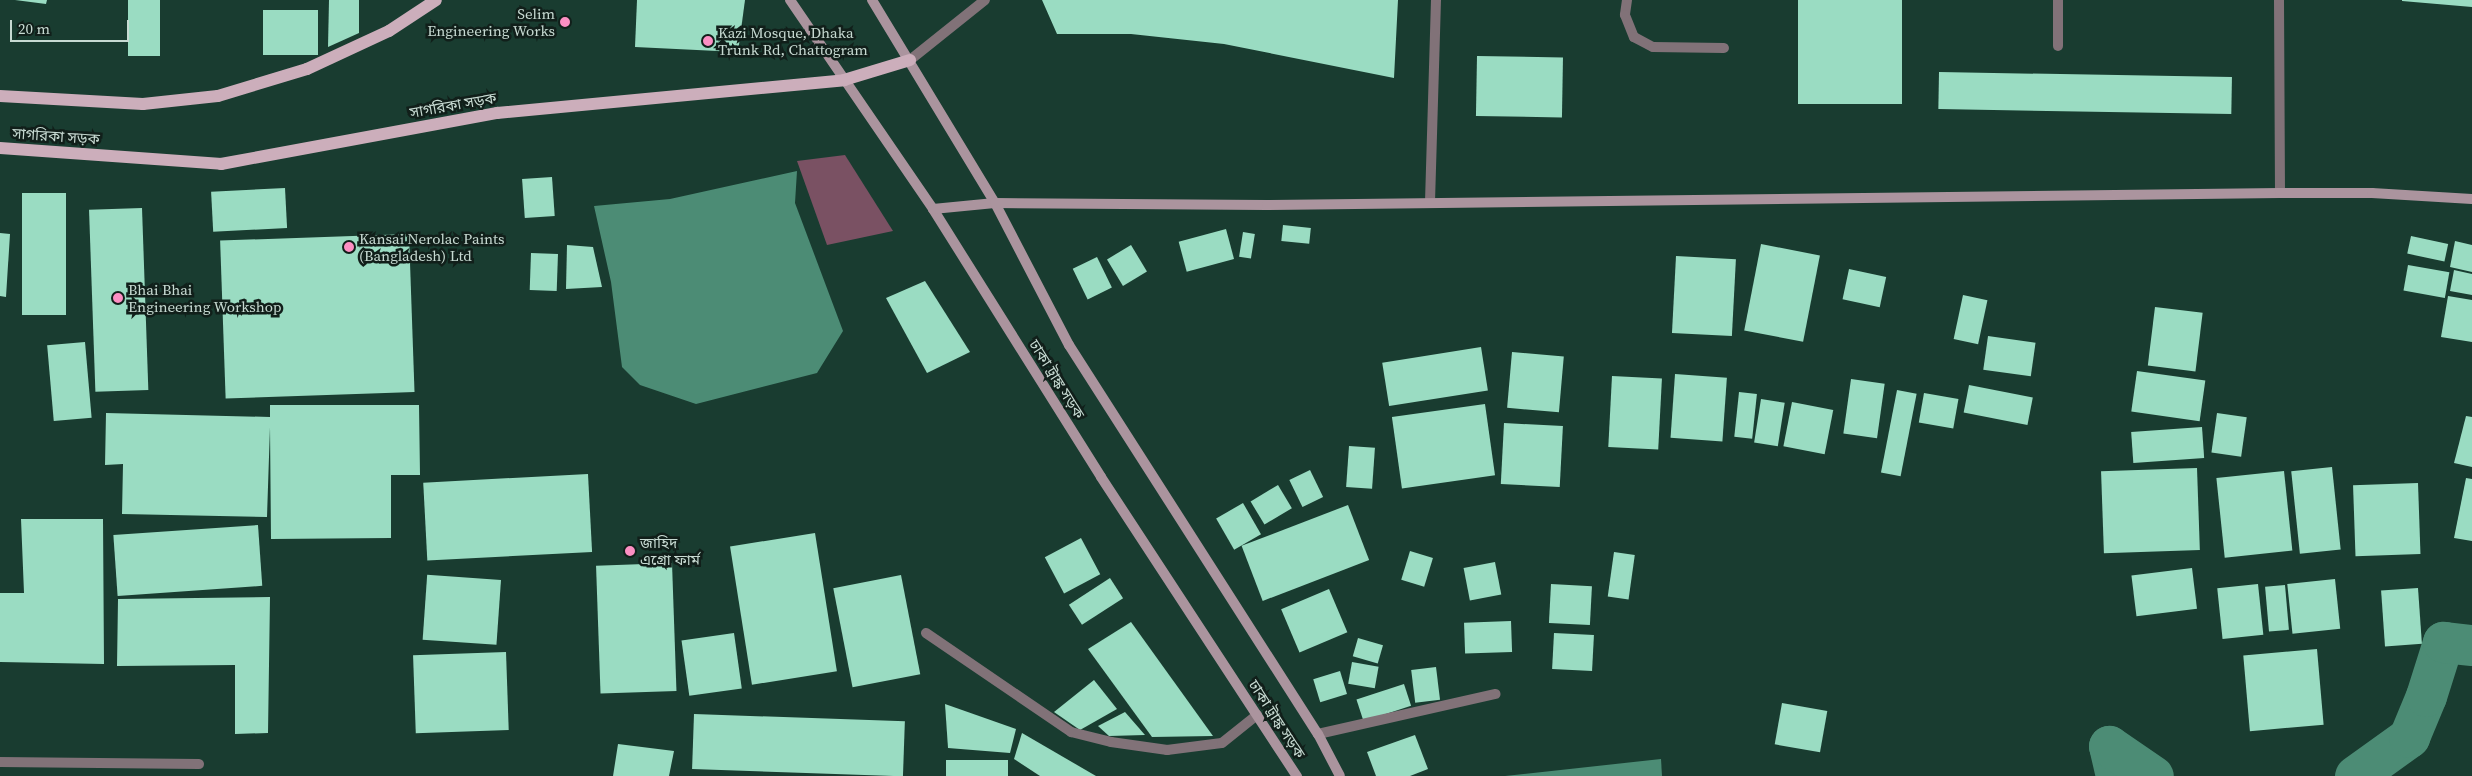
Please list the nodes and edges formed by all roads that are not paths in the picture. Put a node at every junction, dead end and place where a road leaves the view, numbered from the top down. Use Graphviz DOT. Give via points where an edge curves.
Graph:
graph roads {
  1 [pos="436,0"];
  2 [pos="790,0"];
  3 [pos="872,0"];
  4 [pos="985,0"];
  5 [pos="1436,0"];
  6 [pos="1627,0"];
  7 [pos="2058,0"];
  8 [pos="2279,0"];
  9 [pos="2058,46"];
  10 [pos="1724,48"];
  11 [pos="910,60"];
  12 [pos="844,80"];
  13 [pos="0,96"];
  14 [pos="0,148"];
  15 [pos="2280,193"];
  16 [pos="2472,199"];
  17 [pos="1430,202"];
  18 [pos="995,203"];
  19 [pos="933,209"];
  20 [pos="926,633"];
  21 [pos="1496,694"];
  22 [pos="1257,715"];
  23 [pos="1318,734"];
  24 [pos="0,762"];
  25 [pos="199,764"];
  26 [pos="1297,776"];
  27 [pos="1340,776"];
  1 -- 13 [label="main road" via="389,31 307,69 218,96 143,104"];
  2 -- 12 [label="main road, ঢাকা ট্রাঙ্ক সড়ক"];
  3 -- 11 [label="main road, ঢাকা ট্রাঙ্ক সড়ক"];
  4 -- 11 [label="street"];
  5 -- 17 [label="street"];
  6 -- 10 [label="street" via="1625,15 1634,37 1640,41 1653,47"];
  7 -- 9 [label="street"];
  8 -- 15 [label="street"];
  11 -- 12 [label="main road, সাগরিকা সড়ক"];
  11 -- 18 [label="main road, ঢাকা ট্রাঙ্ক সড়ক"];
  12 -- 14 [label="main road, সাগরিকা সড়ক" via="496,113 221,164"];
  12 -- 19 [label="main road, ঢাকা ট্রাঙ্ক সড়ক"];
  15 -- 16 [label="main road" via="2372,193"];
  15 -- 17 [label="main road"];
  17 -- 18 [label="main road" via="1267,205"];
  18 -- 19 [label="main road"];
  18 -- 23 [label="main road, ঢাকা ট্রাঙ্ক সড়ক" via="1069,345"];
  19 -- 22 [label="main road, ঢাকা ট্রাঙ্ক সড়ক" via="1101,477"];
  20 -- 22 [label="street" via="1071,732 1111,742 1167,750 1222,743"];
  21 -- 23 [label="street"];
  22 -- 26 [label="main road, ঢাকা ট্রাঙ্ক সড়ক"];
  23 -- 27 [label="main road, ঢাকা ট্রাঙ্ক সড়ক"];
  24 -- 25 [label="street"];
}
